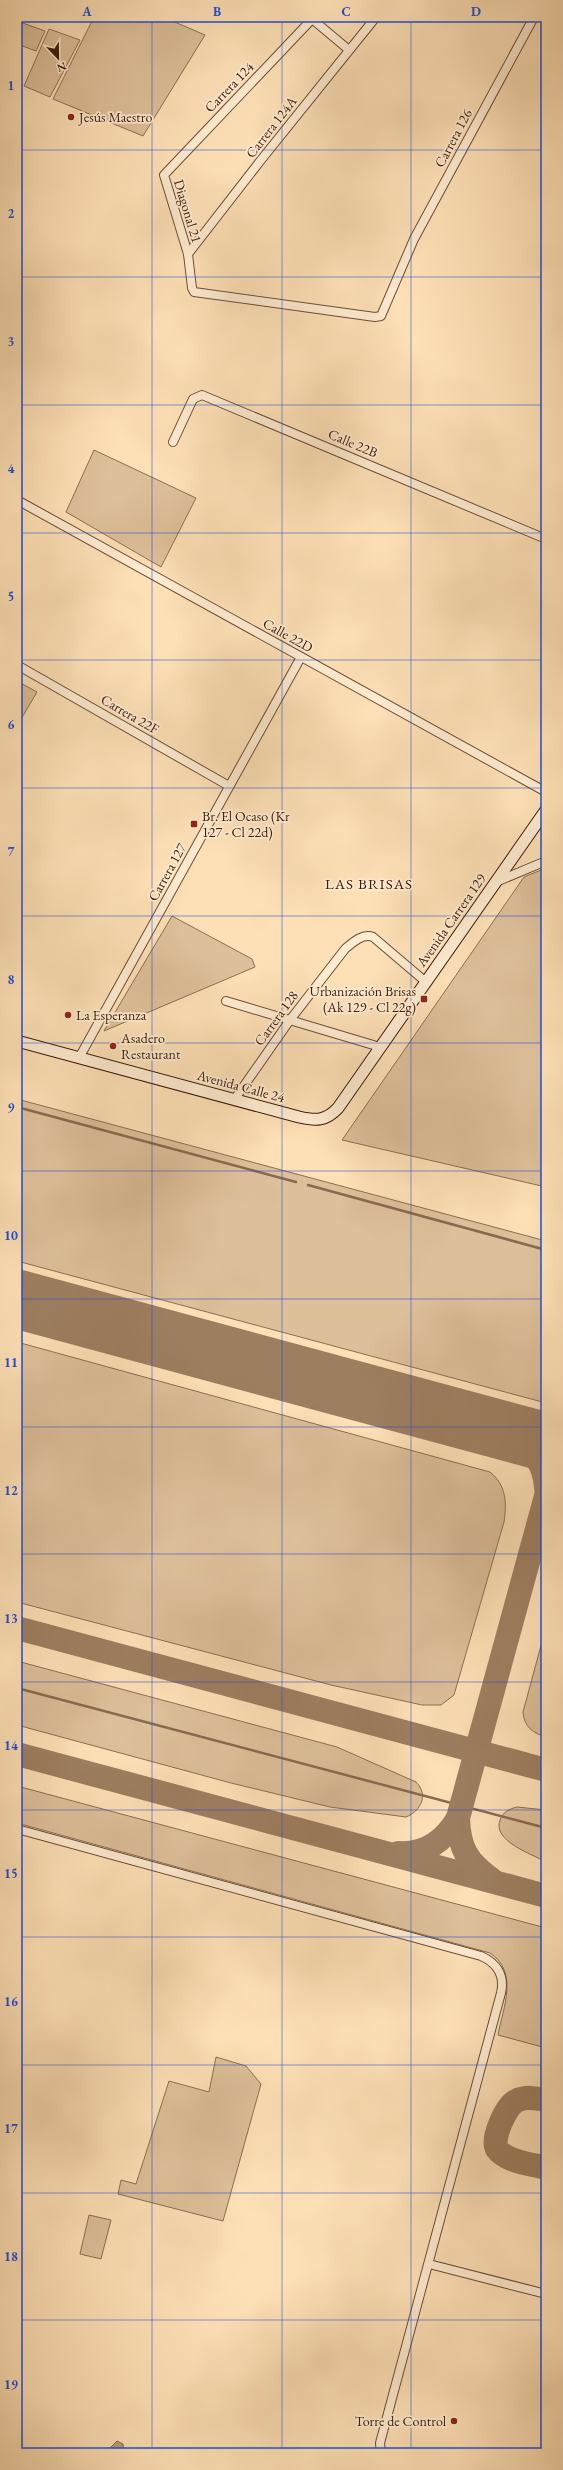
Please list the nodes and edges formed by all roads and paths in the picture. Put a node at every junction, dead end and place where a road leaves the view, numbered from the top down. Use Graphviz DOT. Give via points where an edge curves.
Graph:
graph roads {
  1 [pos="376,17"];
  2 [pos="534,17"];
  3 [pos="313,18"];
  4 [pos="348,50"];
  5 [pos="164,175"];
  6 [pos="188,254"];
  7 [pos="173,442"];
  8 [pos="17,500"];
  9 [pos="546,539"];
  10 [pos="301,657"];
  11 [pos="17,665"];
  12 [pos="229,786"];
  13 [pos="546,792"];
  14 [pos="546,810"];
  15 [pos="546,861"];
  16 [pos="496,882"];
  17 [pos="426,982"];
  18 [pos="226,1001"];
  19 [pos="290,1020"];
  20 [pos="17,1041"];
  21 [pos="380,1047"];
  22 [pos="78,1058"];
  23 [pos="234,1100"];
  24 [pos="319,1120"];
  25 [pos="17,1829"];
  26 [pos="429,2264"];
  27 [pos="546,2294"];
  28 [pos="381,2453"];
  1 -- 4 [label="street, Carrera 124A"];
  2 -- 6 [label="street, Carrera 126" via="414,239 381,316 198,294 192,288"];
  3 -- 4 [label="street"];
  3 -- 5 [label="street, Carrera 124"];
  4 -- 6 [label="street, Carrera 124A"];
  5 -- 6 [label="street, Diagonal 21"];
  7 -- 9 [label="street, Calle 22B" via="193,398 202,395"];
  8 -- 10 [label="street, Calle 22D"];
  10 -- 12 [label="street, Carrera 127"];
  10 -- 13 [label="street, Calle 22D"];
  11 -- 12 [label="street, Carrera 22F"];
  12 -- 22 [label="street, Carrera 127"];
  14 -- 16 [label="main road, Avenida Carrera 129"];
  15 -- 16 [label="street"];
  16 -- 17 [label="main road, Avenida Carrera 129"];
  17 -- 19 [label="street, Carrera 128" via="373,938 361,938 345,949"];
  17 -- 21 [label="main road, Avenida Carrera 129"];
  18 -- 19 [label="street"];
  19 -- 21 [label="street"];
  19 -- 23 [label="street, Carrera 128"];
  20 -- 22 [label="main road, Avenida Calle 24"];
  21 -- 24 [label="main road, Avenida Carrera 129" via="338,1108"];
  22 -- 23 [label="main road, Avenida Calle 24"];
  23 -- 24 [label="main road, Avenida Calle 24"];
  25 -- 26 [label="street" via="481,1956 496,1965 502,1987"];
  26 -- 27 [label="street"];
  26 -- 28 [label="street" via="380,2443"];
}
